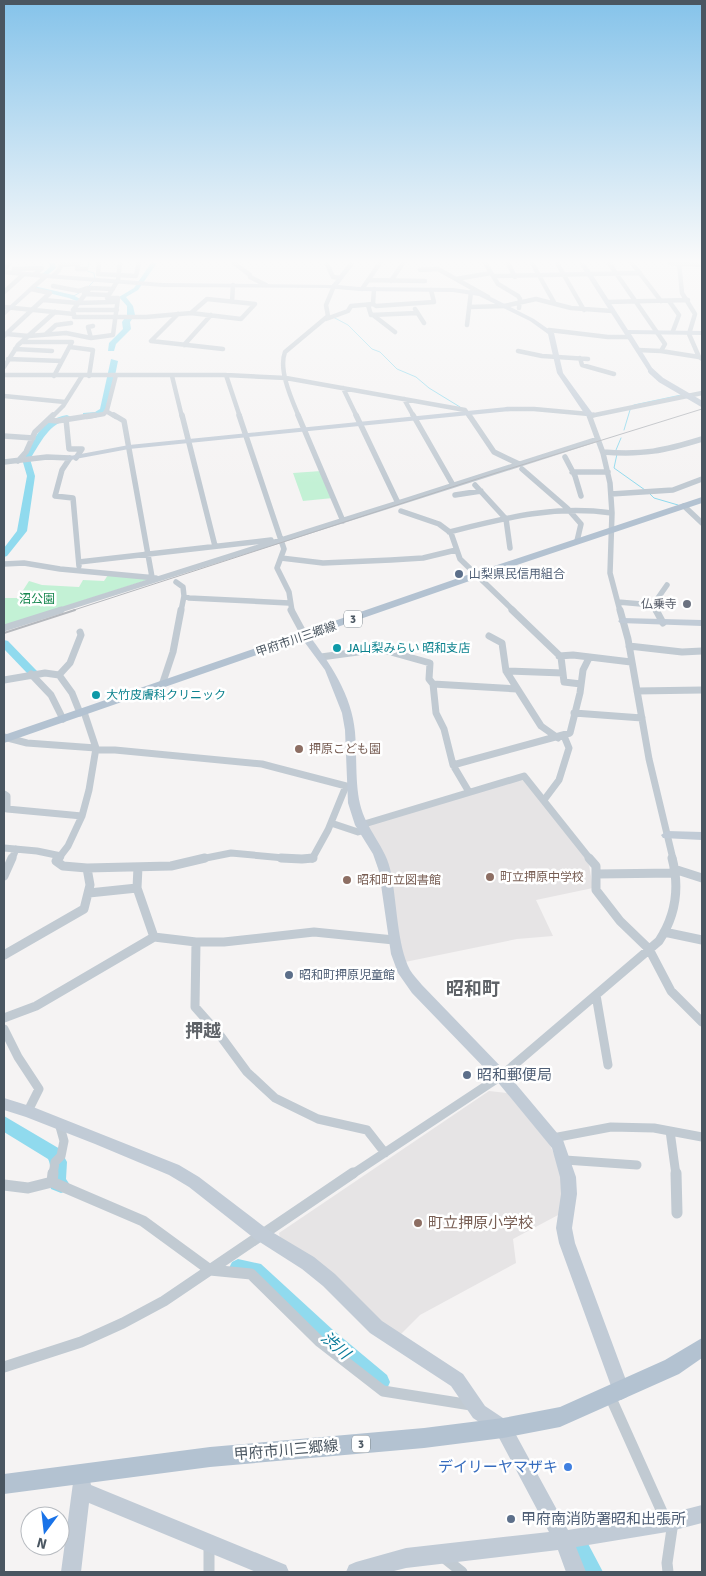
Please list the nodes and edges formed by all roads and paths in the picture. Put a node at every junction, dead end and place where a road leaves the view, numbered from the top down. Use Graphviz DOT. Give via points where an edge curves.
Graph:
graph roads {
  1 [pos="29,336"];
  2 [pos="84,337"];
  3 [pos="104,337"];
  4 [pos="155,337"];
  5 [pos="191,337"];
  6 [pos="304,337"];
  7 [pos="553,337"];
  8 [pos="629,337"];
  9 [pos="659,337"];
  10 [pos="692,337"];
  11 [pos="91,338"];
  12 [pos="22,342"];
  13 [pos="184,345"];
  14 [pos="70,347"];
  15 [pos="15,349"];
  16 [pos="223,349"];
  17 [pos="638,350"];
  18 [pos="52,351"];
  19 [pos="518,351"];
  20 [pos="662,351"];
  21 [pos="556,356"];
  22 [pos="580,358"];
  23 [pos="701,358"];
  24 [pos="588,359"];
  25 [pos="8,360"];
  26 [pos="62,361"];
  27 [pos="4,367"];
  28 [pos="614,374"];
  29 [pos="4,375"];
  30 [pos="113,375"];
  31 [pos="226,375"];
  32 [pos="54,376"];
  33 [pos="82,376"];
  34 [pos="89,376"];
  35 [pos="172,376"];
  36 [pos="286,378"];
  37 [pos="343,388"];
  38 [pos="702,393"];
  39 [pos="4,396"];
  40 [pos="404,399"];
  41 [pos="65,402"];
  42 [pos="702,404"];
  43 [pos="507,409"];
  44 [pos="106,411"];
  45 [pos="469,413"];
  46 [pos="590,415"];
  47 [pos="66,419"];
  48 [pos="414,419"];
  49 [pos="48,420"];
  50 [pos="359,424"];
  51 [pos="304,430"];
  52 [pos="4,436"];
  53 [pos="246,436"];
  54 [pos="33,438"];
  55 [pos="598,439"];
  56 [pos="702,439"];
  57 [pos="188,441"];
  58 [pos="129,447"];
  59 [pos="602,452"];
  60 [pos="565,457"];
  61 [pos="73,458"];
  62 [pos="19,461"];
  63 [pos="4,462"];
  64 [pos="612,462"];
  65 [pos="521,466"];
  66 [pos="572,472"];
  67 [pos="702,479"];
  68 [pos="453,485"];
  69 [pos="475,485"];
  70 [pos="481,491"];
  71 [pos="611,494"];
  72 [pos="455,495"];
  73 [pos="581,496"];
  74 [pos="702,500"];
  75 [pos="398,504"];
  76 [pos="684,506"];
  77 [pos="568,508"];
  78 [pos="401,511"];
  79 [pos="612,513"];
  80 [pos="506,519"];
  81 [pos="343,521"];
  82 [pos="701,521"];
  83 [pos="612,530"];
  84 [pos="450,532"];
  85 [pos="281,540"];
  86 [pos="577,541"];
  87 [pos="215,546"];
  88 [pos="510,548"];
  89 [pos="456,550"];
  90 [pos="148,554"];
  91 [pos="281,558"];
  92 [pos="79,562"];
  93 [pos="4,564"];
  94 [pos="80,571"];
  95 [pos="476,575"];
  96 [pos="152,578"];
  97 [pos="162,579"];
  98 [pos="176,582"];
  99 [pos="667,585"];
  100 [pos="184,596"];
  101 [pos="618,602"];
  102 [pos="289,603"];
  103 [pos="653,605"];
  104 [pos="623,621"];
  105 [pos="663,623"];
  106 [pos="702,623"];
  107 [pos="4,628"];
  108 [pos="80,632"];
  109 [pos="305,636"];
  110 [pos="489,636"];
  111 [pos="629,646"];
  112 [pos="702,651"];
  113 [pos="559,656"];
  114 [pos="321,657"];
  115 [pos="589,658"];
  116 [pos="632,662"];
  117 [pos="506,671"];
  118 [pos="563,673"];
  119 [pos="31,674"];
  120 [pos="59,675"];
  121 [pos="4,680"];
  122 [pos="433,684"];
  123 [pos="581,684"];
  124 [pos="162,685"];
  125 [pos="517,688"];
  126 [pos="702,690"];
  127 [pos="637,692"];
  128 [pos="82,712"];
  129 [pos="574,714"];
  130 [pos="642,718"];
  131 [pos="64,719"];
  132 [pos="561,737"];
  133 [pos="5,738"];
  134 [pos="96,749"];
  135 [pos="453,765"];
  136 [pos="349,786"];
  137 [pos="469,792"];
  138 [pos="4,794"];
  139 [pos="544,800"];
  140 [pos="82,816"];
  141 [pos="331,823"];
  142 [pos="363,828"];
  143 [pos="667,835"];
  144 [pos="702,836"];
  145 [pos="4,848"];
  146 [pos="16,849"];
  147 [pos="60,856"];
  148 [pos="138,867"];
  149 [pos="87,868"];
  150 [pos="675,871"];
  151 [pos="598,874"];
  152 [pos="4,876"];
  153 [pos="702,878"];
  154 [pos="136,888"];
  155 [pos="89,893"];
  156 [pos="664,932"];
  157 [pos="154,937"];
  158 [pos="394,940"];
  159 [pos="702,940"];
  160 [pos="196,942"];
  161 [pos="649,949"];
  162 [pos="4,955"];
  163 [pos="596,995"];
  164 [pos="4,1018"];
  165 [pos="702,1022"];
  166 [pos="4,1028"];
  167 [pos="608,1065"];
  168 [pos="500,1076"];
  169 [pos="4,1104"];
  170 [pos="28,1111"];
  171 [pos="59,1123"];
  172 [pos="670,1131"];
  173 [pos="702,1137"];
  174 [pos="553,1138"];
  175 [pos="385,1153"];
  176 [pos="564,1160"];
  177 [pos="637,1165"];
  178 [pos="52,1182"];
  179 [pos="4,1185"];
  180 [pos="677,1213"];
  181 [pos="261,1234"];
  182 [pos="210,1270"];
  183 [pos="702,1347"];
  184 [pos="4,1367"];
  185 [pos="616,1394"];
  186 [pos="476,1406"];
  187 [pos="503,1428"];
  188 [pos="82,1482"];
  189 [pos="4,1484"];
  190 [pos="702,1514"];
  191 [pos="670,1523"];
  192 [pos="563,1540"];
  193 [pos="209,1543"];
  194 [pos="439,1554"];
  195 [pos="71,1572"];
  196 [pos="210,1572"];
  197 [pos="279,1572"];
  198 [pos="356,1572"];
  199 [pos="462,1572"];
  200 [pos="576,1572"];
  201 [pos="668,1572"];
  1 -- 12 [label="street"];
  2 -- 11 [label="street"];
  3 -- 11 [label="street"];
  4 -- 13 [label="street" via="151,341"];
  5 -- 13 [label="street"];
  6 -- 36 [label="street" via="283,354"];
  7 -- 21 [label="street"];
  8 -- 17 [label="street"];
  9 -- 20 [label="street" via="665,344"];
  10 -- 23 [label="street"];
  12 -- 14 [label="street" via="66,341 72,342"];
  12 -- 15 [label="street"];
  13 -- 16 [label="street"];
  14 -- 26 [label="street"];
  14 -- 34 [label="street" via="93,350"];
  15 -- 18 [label="street"];
  15 -- 25 [label="street"];
  17 -- 20 [label="street"];
  17 -- 42 [label="street, bridge" via="660,380"];
  19 -- 21 [label="street"];
  20 -- 23 [label="street"];
  21 -- 22 [label="street"];
  21 -- 46 [label="street" via="560,373"];
  22 -- 24 [label="street"];
  22 -- 28 [label="street" via="582,364"];
  25 -- 26 [label="street"];
  25 -- 27 [label="street"];
  26 -- 32 [label="street"];
  29 -- 32 [label="street"];
  30 -- 34 [label="street"];
  30 -- 35 [label="street"];
  30 -- 44 [label="street"];
  31 -- 35 [label="street"];
  31 -- 36 [label="street"];
  31 -- 53 [label="street"];
  32 -- 33 [label="street"];
  33 -- 34 [label="street"];
  33 -- 41 [label="street"];
  35 -- 57 [label="street"];
  36 -- 37 [label="street"];
  36 -- 51 [label="street" via="284,381"];
  37 -- 40 [label="street"];
  37 -- 50 [label="street"];
  38 -- 46 [label="street"];
  39 -- 41 [label="street"];
  40 -- 45 [label="street"];
  40 -- 48 [label="street"];
  41 -- 49 [label="street"];
  43 -- 45 [label="street"];
  43 -- 46 [label="street"];
  44 -- 47 [label="street" via="98,416"];
  44 -- 58 [label="street" via="124,421"];
  45 -- 48 [label="street"];
  45 -- 65 [label="street" via="494,452"];
  46 -- 55 [label="street"];
  47 -- 49 [label="street"];
  47 -- 61 [label="street" via="69,449 82,449"];
  48 -- 50 [label="street"];
  48 -- 68 [label="street"];
  49 -- 54 [label="street"];
  50 -- 51 [label="street"];
  50 -- 75 [label="street"];
  51 -- 53 [label="street"];
  51 -- 81 [label="street"];
  52 -- 54 [label="street"];
  53 -- 57 [label="street"];
  53 -- 85 [label="street"];
  54 -- 62 [label="street"];
  55 -- 59 [label="street"];
  55 -- 65 [label="street"];
  56 -- 64 [label="street"];
  57 -- 58 [label="street"];
  57 -- 87 [label="street"];
  58 -- 61 [label="street"];
  58 -- 90 [label="street"];
  59 -- 64 [label="street"];
  59 -- 64 [label="street"];
  60 -- 66 [label="street"];
  61 -- 62 [label="street"];
  61 -- 92 [label="street" via="62,470 55,496 73,498"];
  62 -- 63 [label="street"];
  64 -- 66 [label="street"];
  64 -- 71 [label="street"];
  65 -- 68 [label="street"];
  65 -- 77 [label="street" via="535,483"];
  66 -- 73 [label="street"];
  67 -- 71 [label="street" via="674,490"];
  68 -- 75 [label="street"];
  69 -- 70 [label="street"];
  70 -- 72 [label="street"];
  70 -- 80 [label="street"];
  71 -- 79 [label="street"];
  74 -- 76 [label="main road, 甲府市川三郷線 / 3"];
  75 -- 81 [label="street"];
  76 -- 82 [label="street"];
  76 -- 83 [label="main road, 甲府市川三郷線 / 3"];
  77 -- 79 [label="street"];
  77 -- 80 [label="street"];
  77 -- 86 [label="street" via="582,524"];
  78 -- 84 [label="street" via="439,524"];
  79 -- 83 [label="street"];
  80 -- 84 [label="street"];
  80 -- 88 [label="street"];
  81 -- 85 [label="street"];
  83 -- 86 [label="main road, 甲府市川三郷線 / 3"];
  83 -- 101 [label="street" via="610,573"];
  84 -- 89 [label="street"];
  85 -- 87 [label="street"];
  85 -- 91 [label="street" via="284,549"];
  85 -- 97 [label="street"];
  86 -- 95 [label="main road, 甲府市川三郷線 / 3"];
  87 -- 90 [label="street"];
  89 -- 91 [label="street" via="423,558 391,560 323,563"];
  89 -- 95 [label="street"];
  90 -- 92 [label="street"];
  90 -- 96 [label="street"];
  91 -- 102 [label="street" via="277,568 290,592"];
  92 -- 94 [label="street"];
  93 -- 94 [label="street" via="24,563"];
  94 -- 96 [label="street"];
  95 -- 109 [label="main road, 甲府市川三郷線 / 3"];
  95 -- 113 [label="street"];
  96 -- 97 [label="street"];
  97 -- 107 [label="street"];
  98 -- 100 [label="street" via="183,588"];
  99 -- 103 [label="street"];
  100 -- 102 [label="street"];
  100 -- 124 [label="street" via="174,651"];
  101 -- 103 [label="street"];
  101 -- 104 [label="street"];
  102 -- 109 [label="street"];
  103 -- 105 [label="street"];
  104 -- 105 [label="street"];
  104 -- 111 [label="street"];
  105 -- 106 [label="street"];
  108 -- 120 [label="street" via="70,663"];
  109 -- 114 [label="street"];
  109 -- 124 [label="main road, 甲府市川三郷線 / 3"];
  110 -- 117 [label="street" via="502,643"];
  111 -- 112 [label="street"];
  111 -- 116 [label="street"];
  113 -- 115 [label="street"];
  113 -- 118 [label="street"];
  114 -- 122 [label="street" via="380,649 430,664 429,679"];
  114 -- 136 [label="street" via="330,670 347,712 350,730"];
  115 -- 116 [label="street"];
  115 -- 123 [label="street"];
  116 -- 127 [label="street"];
  117 -- 118 [label="street"];
  117 -- 125 [label="street"];
  118 -- 123 [label="street" via="564,682"];
  119 -- 120 [label="street"];
  119 -- 121 [label="street"];
  119 -- 131 [label="street" via="50,695"];
  120 -- 128 [label="street"];
  122 -- 125 [label="street" via="492,690"];
  122 -- 135 [label="street" via="436,713 444,729"];
  123 -- 129 [label="street"];
  124 -- 128 [label="main road, 甲府市川三郷線 / 3"];
  125 -- 132 [label="street" via="541,726"];
  126 -- 127 [label="street"];
  127 -- 130 [label="street"];
  128 -- 131 [label="main road, 甲府市川三郷線 / 3"];
  128 -- 134 [label="street"];
  129 -- 130 [label="street"];
  129 -- 132 [label="street" via="570,733"];
  130 -- 143 [label="street"];
  131 -- 133 [label="main road, 甲府市川三郷線 / 3"];
  132 -- 135 [label="street"];
  132 -- 139 [label="street" via="569,748 560,780"];
  133 -- 134 [label="street"];
  134 -- 136 [label="street" via="253,763"];
  134 -- 140 [label="street"];
  135 -- 137 [label="street"];
  136 -- 141 [label="street"];
  136 -- 142 [label="street"];
  137 -- 139 [label="street" via="524,776"];
  137 -- 142 [label="street"];
  138 -- 140 [label="street" via="7,796 7,809"];
  139 -- 151 [label="street" via="596,866"];
  140 -- 147 [label="street"];
  141 -- 142 [label="street" via="358,832"];
  141 -- 148 [label="street" via="312,859 232,853 172,866"];
  142 -- 158 [label="street" via="379,853 385,871"];
  143 -- 144 [label="street"];
  143 -- 150 [label="street"];
  145 -- 146 [label="street"];
  146 -- 147 [label="street"];
  146 -- 152 [label="street"];
  147 -- 149 [label="street" via="56,861 58,864"];
  148 -- 149 [label="street"];
  148 -- 154 [label="street"];
  149 -- 155 [label="street"];
  150 -- 151 [label="street"];
  150 -- 153 [label="street"];
  150 -- 156 [label="street" via="675,905"];
  151 -- 161 [label="street" via="596,890 620,921"];
  154 -- 155 [label="street"];
  154 -- 157 [label="street"];
  155 -- 162 [label="street" via="84,909 79,913"];
  156 -- 159 [label="street"];
  156 -- 161 [label="street"];
  157 -- 160 [label="street"];
  157 -- 164 [label="street" via="36,1006"];
  158 -- 160 [label="street" via="314,932"];
  158 -- 168 [label="street" via="405,972 417,989"];
  160 -- 175 [label="street" via="195,1007 247,1072 275,1098 318,1119 366,1130"];
  161 -- 163 [label="street"];
  161 -- 165 [label="street" via="671,991"];
  163 -- 167 [label="street"];
  163 -- 168 [label="street"];
  166 -- 170 [label="street" via="39,1089"];
  168 -- 174 [label="street"];
  168 -- 175 [label="street"];
  169 -- 170 [label="street"];
  170 -- 171 [label="street"];
  171 -- 178 [label="street" via="64,1141"];
  171 -- 181 [label="street" via="174,1170"];
  172 -- 173 [label="street"];
  172 -- 174 [label="street" via="611,1127"];
  172 -- 180 [label="street" via="676,1165"];
  174 -- 176 [label="street"];
  175 -- 181 [label="street"];
  176 -- 177 [label="street"];
  176 -- 185 [label="street" via="569,1194 564,1228 567,1243"];
  178 -- 179 [label="street" via="30,1189"];
  178 -- 182 [label="street" via="143,1222"];
  181 -- 182 [label="street"];
  181 -- 186 [label="street" via="308,1262 376,1327 457,1380"];
  182 -- 184 [label="street" via="164,1301 123,1323 82,1342"];
  182 -- 186 [label="street" via="251,1274 320,1342 384,1391"];
  183 -- 185 [label="main road, 甲府市川三郷線 / 3" via="672,1367"];
  185 -- 187 [label="main road, 甲府市川三郷線 / 3" via="560,1416"];
  185 -- 191 [label="street"];
  186 -- 187 [label="street" via="479,1412"];
  187 -- 188 [label="main road, 甲府市川三郷線 / 3" via="210,1457"];
  187 -- 192 [label="street"];
  188 -- 189 [label="main road, 甲府市川三郷線 / 3"];
  188 -- 193 [label="street"];
  188 -- 195 [label="street"];
  190 -- 191 [label="street"];
  191 -- 192 [label="street"];
  191 -- 201 [label="street"];
  192 -- 194 [label="street"];
  192 -- 200 [label="street"];
  193 -- 196 [label="street"];
  193 -- 197 [label="street"];
  194 -- 198 [label="street" via="406,1558"];
  194 -- 199 [label="street"];
}
